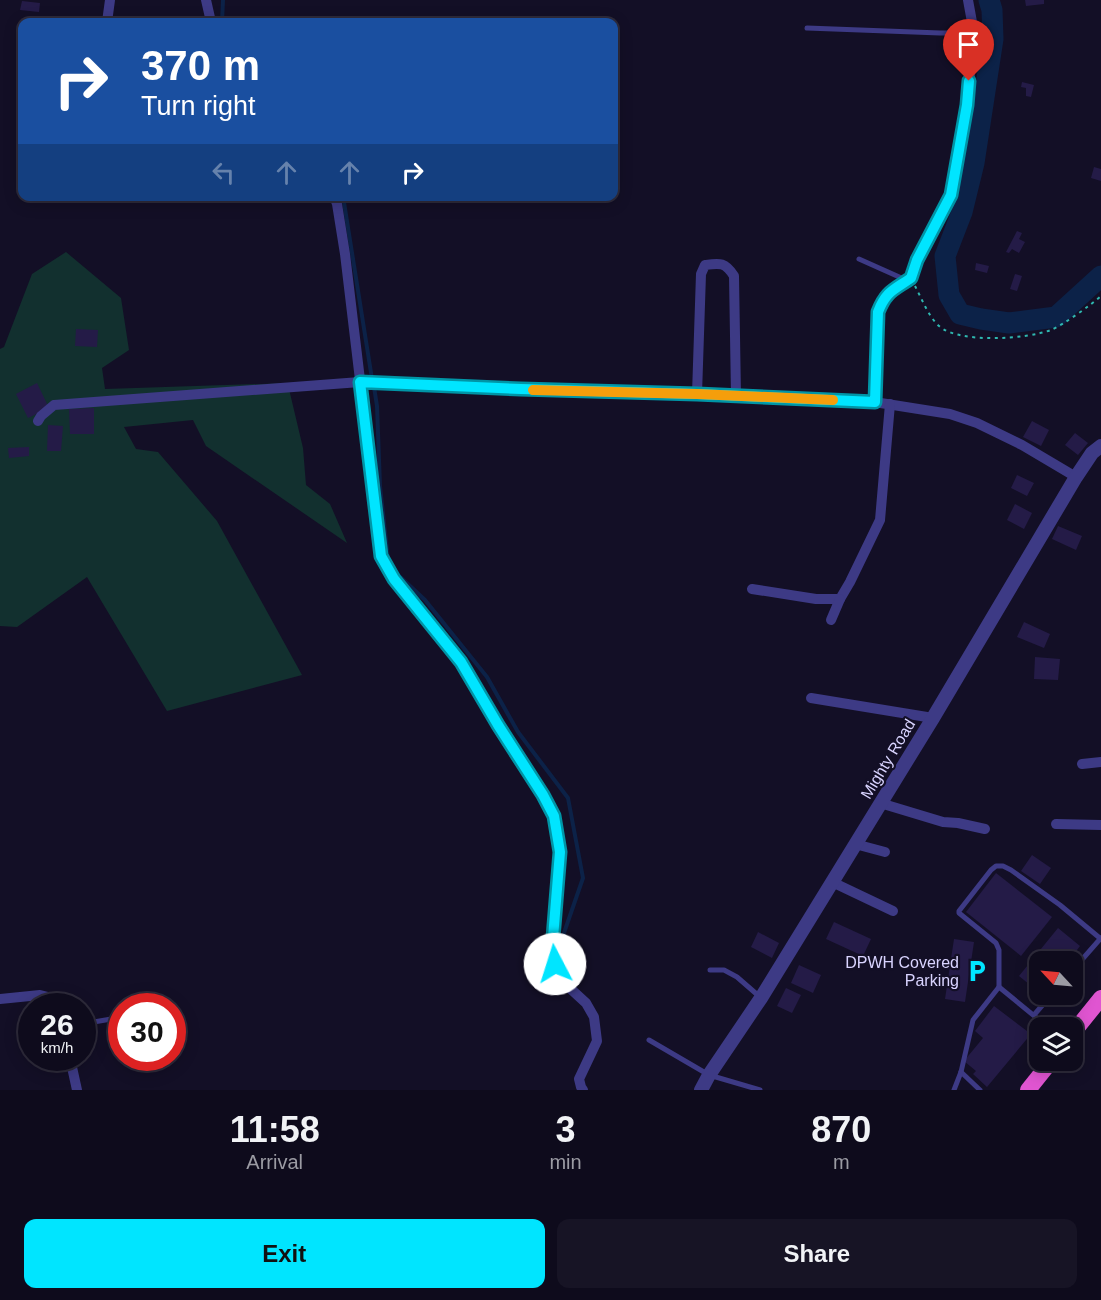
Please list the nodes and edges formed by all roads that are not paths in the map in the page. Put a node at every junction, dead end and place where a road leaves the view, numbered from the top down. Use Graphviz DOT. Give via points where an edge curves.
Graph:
graph roads {
  1 [pos="110,0"];
  2 [pos="206,0"];
  3 [pos="968,0"];
  4 [pos="108,18"];
  5 [pos="210,18"];
  6 [pos="807,28"];
  7 [pos="974,33"];
  8 [pos="336,201"];
  9 [pos="859,259"];
  10 [pos="909,280"];
  11 [pos="360,382"];
  12 [pos="697,394"];
  13 [pos="736,396"];
  14 [pos="875,402"];
  15 [pos="890,404"];
  16 [pos="38,421"];
  17 [pos="1101,446"];
  18 [pos="1076,477"];
  19 [pos="752,589"];
  20 [pos="840,598"];
  21 [pos="831,620"];
  22 [pos="811,698"];
  23 [pos="933,718"];
  24 [pos="1101,762"];
  25 [pos="1082,764"];
  26 [pos="880,803"];
  27 [pos="1056,824"];
  28 [pos="1101,825"];
  29 [pos="986,829"];
  30 [pos="855,844"];
  31 [pos="885,852"];
  32 [pos="832,882"];
  33 [pos="893,911"];
  34 [pos="1101,938"];
  35 [pos="1083,958"];
  36 [pos="710,970"];
  37 [pos="999,987"];
  38 [pos="18,997"];
  39 [pos="761,998"];
  40 [pos="1101,998"];
  41 [pos="0,999"];
  42 [pos="1043,1005"];
  43 [pos="1034,1016"];
  44 [pos="1083,1020"];
  45 [pos="649,1040"];
  46 [pos="73,1071"];
  47 [pos="1043,1071"];
  48 [pos="961,1072"];
  49 [pos="710,1075"];
  50 [pos="77,1090"];
  51 [pos="584,1090"];
  52 [pos="701,1090"];
  53 [pos="760,1090"];
  54 [pos="954,1090"];
  55 [pos="980,1090"];
  56 [pos="1028,1090"];
  1 -- 4 [label="street"];
  2 -- 5 [label="street"];
  3 -- 7 [label="street"];
  6 -- 7 [label="lane"];
  7 -- 10 [label="street" via="967,105 951,195"];
  8 -- 11 [label="street"];
  9 -- 10 [label="lane"];
  10 -- 14 [label="street" via="882,300 878,312"];
  11 -- 12 [label="street"];
  11 -- 16 [label="street" via="54,405"];
  11 -- 51 [label="street" via="381,556 394,579 461,662 554,816 560,852 552,950 561,980 586,1003 594,1017 597,1035 579,1079"];
  12 -- 13 [label="street"];
  12 -- 13 [label="street" via="701,274 705,265 718,263 729,268 734,276"];
  13 -- 14 [label="street"];
  14 -- 15 [label="street"];
  15 -- 18 [label="street" via="950,414 977,423"];
  15 -- 20 [label="street" via="880,520"];
  17 -- 18 [label="street, Mighty Road"];
  18 -- 23 [label="street, Mighty Road"];
  19 -- 20 [label="street" via="816,599"];
  20 -- 21 [label="street"];
  22 -- 23 [label="street"];
  23 -- 26 [label="street, Mighty Road"];
  24 -- 25 [label="street"];
  26 -- 29 [label="street" via="943,822"];
  26 -- 30 [label="street, Mighty Road"];
  27 -- 28 [label="street"];
  30 -- 31 [label="street"];
  30 -- 32 [label="street, Mighty Road"];
  32 -- 33 [label="street"];
  32 -- 39 [label="street, Mighty Road"];
  34 -- 35 [label="lane"];
  34 -- 37 [label="lane" via="1011,870 996,866 959,911 996,943"];
  36 -- 39 [label="lane" via="731,973"];
  37 -- 43 [label="lane"];
  37 -- 48 [label="lane" via="973,1020"];
  38 -- 41 [label="street"];
  39 -- 49 [label="street, Mighty Road"];
  40 -- 44 [label="highway"];
  42 -- 43 [label="lane"];
  45 -- 49 [label="lane"];
  46 -- 50 [label="street"];
  47 -- 56 [label="highway"];
  48 -- 54 [label="lane"];
  48 -- 55 [label="lane"];
  49 -- 52 [label="street, Mighty Road"];
  49 -- 53 [label="lane"];
}
